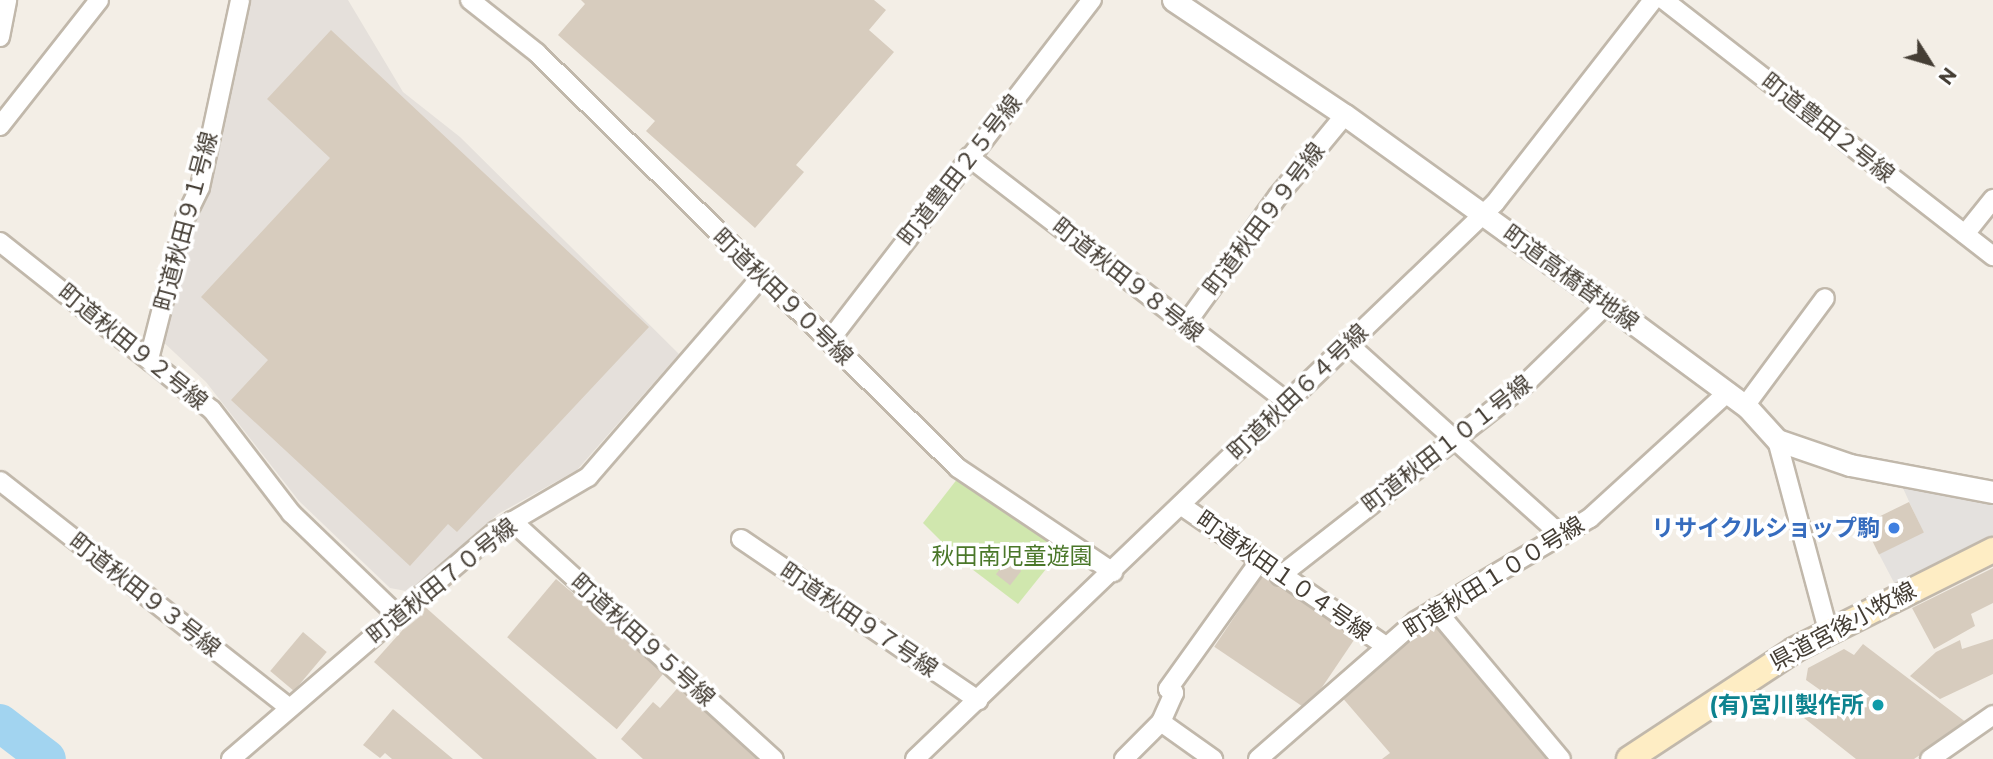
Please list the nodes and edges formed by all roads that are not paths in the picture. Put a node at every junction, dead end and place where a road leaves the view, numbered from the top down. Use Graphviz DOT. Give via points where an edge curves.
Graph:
graph roads {
  1 [pos="7,0"];
  2 [pos="99,0"];
  3 [pos="240,0"];
  4 [pos="470,0"];
  5 [pos="1092,0"];
  6 [pos="1172,0"];
  7 [pos="1653,0"];
  8 [pos="1664,0"];
  9 [pos="0,37"];
  10 [pos="1345,115"];
  11 [pos="0,126"];
  12 [pos="970,158"];
  13 [pos="1993,199"];
  14 [pos="1483,214"];
  15 [pos="1965,234"];
  16 [pos="0,242"];
  17 [pos="1993,256"];
  18 [pos="761,276"];
  19 [pos="1825,298"];
  20 [pos="1607,304"];
  21 [pos="1185,325"];
  22 [pos="829,341"];
  23 [pos="1348,343"];
  24 [pos="149,359"];
  25 [pos="1728,392"];
  26 [pos="1287,402"];
  27 [pos="1745,406"];
  28 [pos="1455,438"];
  29 [pos="1777,440"];
  30 [pos="0,481"];
  31 [pos="1993,492"];
  32 [pos="1182,506"];
  33 [pos="512,521"];
  34 [pos="1561,535"];
  35 [pos="741,539"];
  36 [pos="1993,550"];
  37 [pos="1259,562"];
  38 [pos="1113,572"];
  39 [pos="1280,576"];
  40 [pos="1435,609"];
  41 [pos="398,616"];
  42 [pos="1828,630"];
  43 [pos="1386,646"];
  44 [pos="978,700"];
  45 [pos="289,708"];
  46 [pos="1993,715"];
  47 [pos="1161,722"];
  48 [pos="234,758"];
  49 [pos="774,759"];
  50 [pos="915,759"];
  51 [pos="1124,759"];
  52 [pos="1213,759"];
  53 [pos="1258,759"];
  54 [pos="1561,759"];
  55 [pos="1629,759"];
  56 [pos="1930,759"];
  1 -- 9 [label="street"];
  2 -- 11 [label="street"];
  3 -- 24 [label="street, 町道秋田９１号線" via="200,187 185,218"];
  4 -- 18 [label="street, 町道秋田９０号線" via="537,53"];
  5 -- 12 [label="street, 町道豊田２５号線"];
  6 -- 10 [label="street, 町道高橋替地線"];
  7 -- 14 [label="street, 町道秋田６４号線"];
  8 -- 15 [label="street, 町道豊田２号線"];
  10 -- 14 [label="street, 町道高橋替地線"];
  10 -- 21 [label="street, 町道秋田９９号線" via="1278,196"];
  12 -- 21 [label="street, 町道秋田９８号線"];
  12 -- 22 [label="street, 町道豊田２５号線"];
  13 -- 15 [label="street"];
  14 -- 20 [label="street, 町道高橋替地線"];
  14 -- 23 [label="street, 町道秋田６４号線"];
  15 -- 17 [label="street, 町道豊田２号線"];
  16 -- 24 [label="street, 町道秋田９２号線"];
  18 -- 22 [label="street, 町道秋田９０号線"];
  18 -- 33 [label="street, 町道秋田７０号線" via="588,477"];
  19 -- 27 [label="street"];
  20 -- 25 [label="street, 町道高橋替地線"];
  20 -- 28 [label="street, 町道秋田１０１号線" via="1522,387"];
  21 -- 26 [label="street, 町道秋田９８号線"];
  22 -- 38 [label="street, 町道秋田９０号線" via="958,468"];
  23 -- 26 [label="street, 町道秋田６４号線"];
  23 -- 28 [label="street"];
  24 -- 41 [label="street, 町道秋田９２号線" via="212,410 290,513"];
  25 -- 27 [label="street, 町道高橋替地線"];
  25 -- 34 [label="street, 町道秋田１００号線" via="1590,518"];
  26 -- 32 [label="street, 町道秋田６４号線"];
  27 -- 29 [label="street, 町道高橋替地線"];
  28 -- 34 [label="street"];
  28 -- 39 [label="street, 町道秋田１０１号線"];
  29 -- 31 [label="street, 町道高橋替地線" via="1860,467"];
  29 -- 42 [label="street"];
  30 -- 45 [label="street, 町道秋田９３号線"];
  32 -- 37 [label="street, 町道秋田１０４号線"];
  32 -- 38 [label="street, 町道秋田６４号線"];
  33 -- 41 [label="street, 町道秋田７０号線"];
  33 -- 49 [label="street, 町道秋田９５号線"];
  34 -- 40 [label="street, 町道秋田１００号線"];
  35 -- 44 [label="street, 町道秋田９７号線"];
  36 -- 42 [label="main road, 県道宮後小牧線"];
  37 -- 39 [label="street, 町道秋田１０４号線"];
  37 -- 47 [label="street" via="1168,689 1174,693"];
  38 -- 44 [label="street, 町道秋田６４号線"];
  39 -- 43 [label="street, 町道秋田１０４号線"];
  40 -- 43 [label="street, 町道秋田１００号線"];
  40 -- 54 [label="street"];
  41 -- 45 [label="street, 町道秋田７０号線"];
  42 -- 55 [label="main road, 県道宮後小牧線" via="1749,677"];
  43 -- 53 [label="street, 町道秋田１００号線"];
  44 -- 50 [label="street, 町道秋田６４号線"];
  45 -- 48 [label="street, 町道秋田７０号線"];
  46 -- 56 [label="street"];
  47 -- 51 [label="street"];
  47 -- 52 [label="street"];
}
